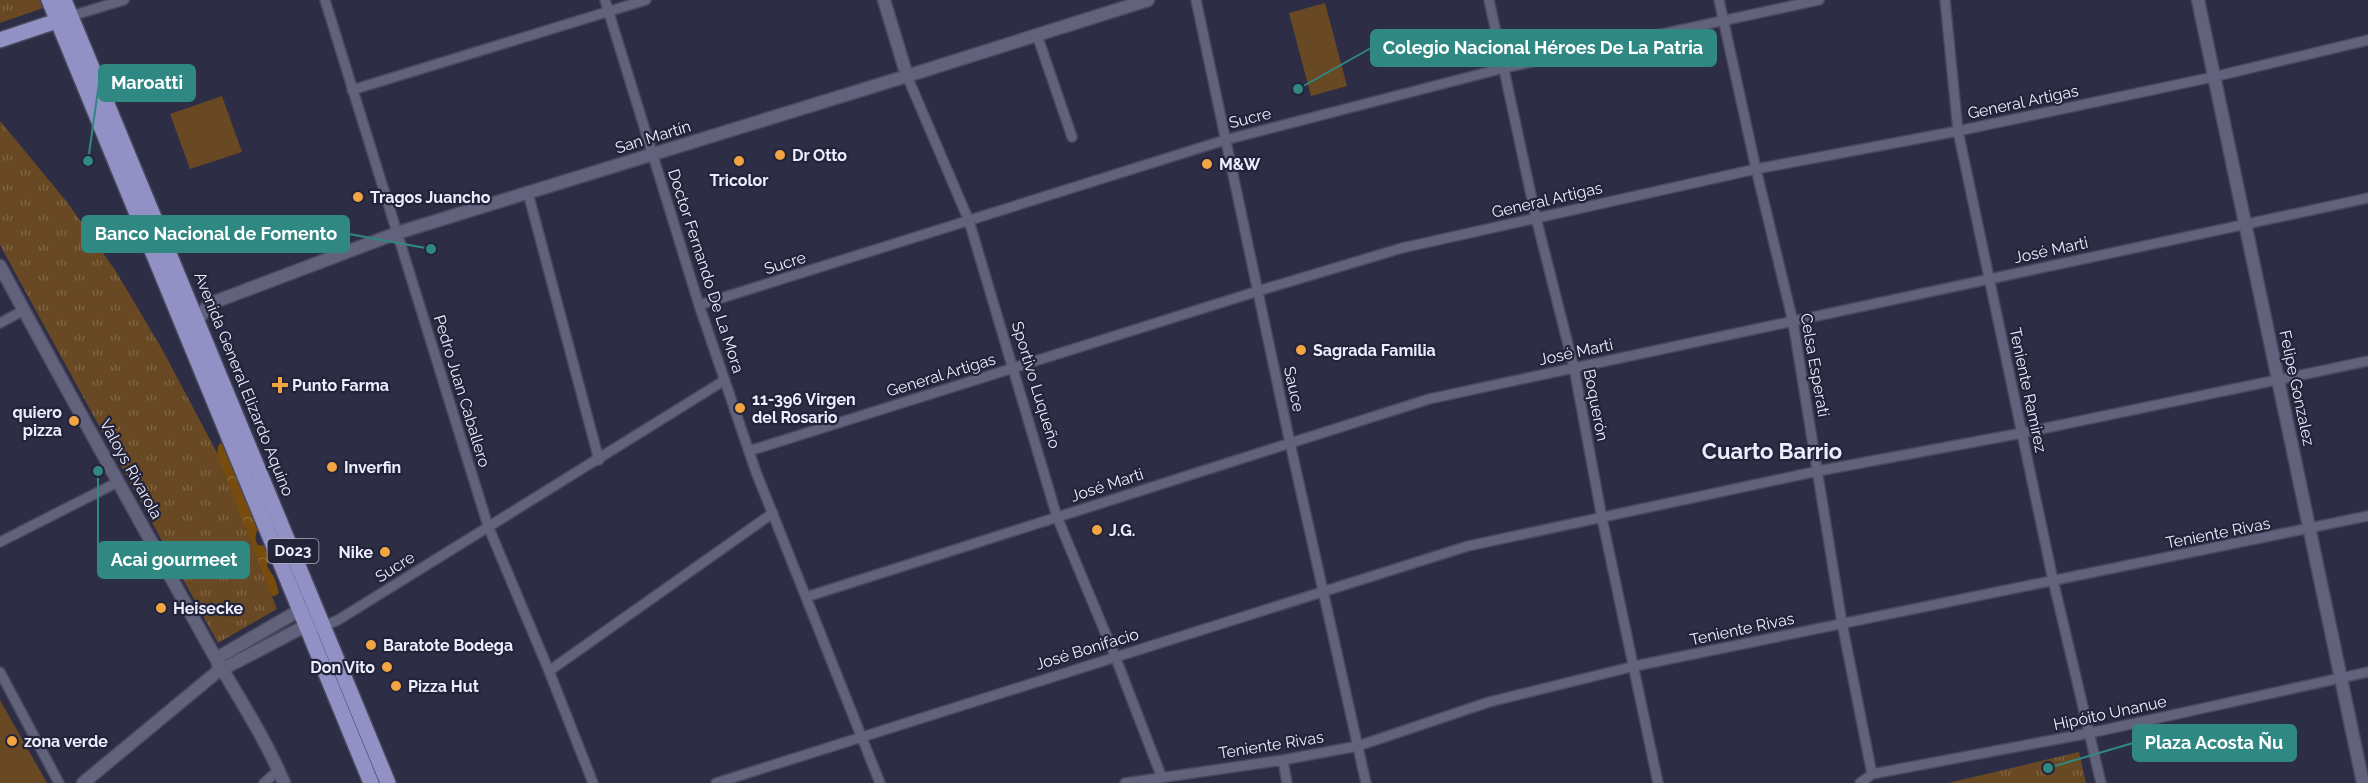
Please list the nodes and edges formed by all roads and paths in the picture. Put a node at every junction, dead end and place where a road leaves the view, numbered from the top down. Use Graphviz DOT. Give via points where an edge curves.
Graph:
graph roads {
  1 [pos="49,0"];
  2 [pos="64,0"];
  3 [pos="124,0"];
  4 [pos="325,0"];
  5 [pos="605,0"];
  6 [pos="646,0"];
  7 [pos="884,0"];
  8 [pos="1148,0"];
  9 [pos="1196,0"];
  10 [pos="1490,0"];
  11 [pos="1719,0"];
  12 [pos="1819,0"];
  13 [pos="1945,0"];
  14 [pos="2198,0"];
  15 [pos="609,12"];
  16 [pos="64,19"];
  17 [pos="1723,20"];
  18 [pos="1037,35"];
  19 [pos="0,40"];
  20 [pos="2368,40"];
  21 [pos="1504,68"];
  22 [pos="907,76"];
  23 [pos="2213,77"];
  24 [pos="352,90"];
  25 [pos="1958,131"];
  26 [pos="1072,136"];
  27 [pos="1225,140"];
  28 [pos="652,155"];
  29 [pos="1756,169"];
  30 [pos="528,193"];
  31 [pos="2368,198"];
  32 [pos="1536,218"];
  33 [pos="969,221"];
  34 [pos="2245,224"];
  35 [pos="397,233"];
  36 [pos="0,266"];
  37 [pos="1989,279"];
  38 [pos="1258,291"];
  39 [pos="699,306"];
  40 [pos="24,310"];
  41 [pos="197,319"];
  42 [pos="1793,322"];
  43 [pos="0,323"];
  44 [pos="188,338"];
  45 [pos="2368,361"];
  46 [pos="1014,368"];
  47 [pos="1574,368"];
  48 [pos="725,380"];
  49 [pos="2278,380"];
  50 [pos="2022,433"];
  51 [pos="1290,443"];
  52 [pos="749,451"];
  53 [pos="599,460"];
  54 [pos="1818,471"];
  55 [pos="118,482"];
  56 [pos="772,513"];
  57 [pos="2368,516"];
  58 [pos="1058,517"];
  59 [pos="1602,518"];
  60 [pos="488,526"];
  61 [pos="2309,530"];
  62 [pos="0,542"];
  63 [pos="2053,580"];
  64 [pos="1323,592"];
  65 [pos="806,597"];
  66 [pos="300,610"];
  67 [pos="1842,624"];
  68 [pos="307,625"];
  69 [pos="324,626"];
  70 [pos="1115,656"];
  71 [pos="219,666"];
  72 [pos="1635,666"];
  73 [pos="549,671"];
  74 [pos="0,672"];
  75 [pos="2368,672"];
  76 [pos="2340,678"];
  77 [pos="2090,733"];
  78 [pos="861,737"];
  79 [pos="1358,746"];
  80 [pos="1283,760"];
  81 [pos="279,770"];
  82 [pos="1872,774"];
  83 [pos="1162,778"];
  84 [pos="1862,782"];
  85 [pos="59,783"];
  86 [pos="83,783"];
  87 [pos="264,783"];
  88 [pos="284,783"];
  89 [pos="371,783"];
  90 [pos="388,783"];
  91 [pos="593,783"];
  92 [pos="716,783"];
  93 [pos="880,783"];
  94 [pos="1125,783"];
  95 [pos="1287,783"];
  96 [pos="1366,783"];
  97 [pos="1658,783"];
  98 [pos="2101,783"];
  99 [pos="2363,783"];
  1 -- 16 [label="main road, Avenida General Elizardo Aquino / D023"];
  2 -- 16 [label="main road, Avenida General Elizardo Aquino / D023"];
  3 -- 16 [label="street"];
  4 -- 24 [label="street, Pedro Juan Caballero"];
  5 -- 15 [label="street, Doctor Fernando De La Mora"];
  6 -- 15 [label="street"];
  7 -- 22 [label="street, Sportivo Luqueño"];
  8 -- 18 [label="street, San Martín"];
  9 -- 27 [label="street, Sauce"];
  10 -- 21 [label="street, Boquerón"];
  11 -- 17 [label="street, Celsa Esperati"];
  12 -- 17 [label="street, Sucre"];
  13 -- 25 [label="street, Teniente Ramirez"];
  14 -- 23 [label="street, Felipe Gonzalez"];
  15 -- 24 [label="street"];
  15 -- 28 [label="street, Doctor Fernando De La Mora"];
  16 -- 19 [label="main road"];
  16 -- 41 [label="main road, Avenida General Elizardo Aquino / D023"];
  16 -- 44 [label="main road, Avenida General Elizardo Aquino / D023"];
  17 -- 21 [label="street, Sucre"];
  17 -- 29 [label="street, Celsa Esperati"];
  18 -- 22 [label="street, San Martín"];
  18 -- 26 [label="street"];
  20 -- 23 [label="street, General Artigas"];
  21 -- 27 [label="street, Sucre"];
  21 -- 32 [label="street, Boquerón"];
  22 -- 28 [label="street, San Martín"];
  22 -- 33 [label="street, Sportivo Luqueño"];
  23 -- 25 [label="street, General Artigas"];
  23 -- 34 [label="street, Felipe Gonzalez"];
  24 -- 35 [label="street, Pedro Juan Caballero"];
  25 -- 29 [label="street, General Artigas"];
  25 -- 37 [label="street, Teniente Ramirez"];
  27 -- 33 [label="street, Sucre"];
  27 -- 38 [label="street, Sauce"];
  28 -- 30 [label="street, San Martín"];
  28 -- 39 [label="street, Doctor Fernando De La Mora"];
  29 -- 32 [label="street, General Artigas"];
  29 -- 42 [label="street, Celsa Esperati"];
  30 -- 35 [label="street, San Martín"];
  30 -- 53 [label="street"];
  31 -- 34 [label="street, José Marti"];
  32 -- 38 [label="street, General Artigas" via="1402,248"];
  32 -- 47 [label="street, Boquerón"];
  33 -- 39 [label="street, Sucre"];
  33 -- 46 [label="street, Sportivo Luqueño"];
  34 -- 37 [label="street, José Marti"];
  34 -- 49 [label="street, Felipe Gonzalez"];
  35 -- 41 [label="street, San Martín" via="209,304"];
  35 -- 60 [label="street, Pedro Juan Caballero"];
  36 -- 40 [label="street, Valoys Rivarola"];
  37 -- 42 [label="street, José Marti"];
  37 -- 50 [label="street, Teniente Ramirez"];
  38 -- 46 [label="street, General Artigas"];
  38 -- 51 [label="street, Sauce"];
  39 -- 48 [label="street, Doctor Fernando De La Mora"];
  40 -- 43 [label="street"];
  40 -- 55 [label="street, Valoys Rivarola"];
  41 -- 44 [label="street, San Martín"];
  41 -- 69 [label="main road, Avenida General Elizardo Aquino / D023"];
  42 -- 47 [label="street, José Marti"];
  42 -- 54 [label="street, Celsa Esperati"];
  44 -- 66 [label="main road, Avenida General Elizardo Aquino / D023"];
  45 -- 49 [label="street, José Bonifacio"];
  46 -- 52 [label="street, General Artigas"];
  46 -- 58 [label="street, Sportivo Luqueño"];
  47 -- 51 [label="street, José Marti" via="1429,399"];
  47 -- 59 [label="street, Boquerón"];
  48 -- 52 [label="street, Doctor Fernando De La Mora"];
  48 -- 53 [label="street, Sucre"];
  49 -- 50 [label="street, José Bonifacio"];
  49 -- 61 [label="street, Felipe Gonzalez"];
  50 -- 54 [label="street, José Bonifacio"];
  50 -- 63 [label="street, Teniente Ramirez"];
  51 -- 58 [label="street, José Marti"];
  51 -- 64 [label="street, Sauce"];
  52 -- 56 [label="street, Doctor Fernando De La Mora"];
  53 -- 60 [label="street, Sucre"];
  54 -- 59 [label="street, José Bonifacio"];
  54 -- 67 [label="street, Celsa Esperati"];
  55 -- 62 [label="street"];
  55 -- 71 [label="street, Valoys Rivarola"];
  56 -- 65 [label="street, Doctor Fernando De La Mora"];
  56 -- 73 [label="street"];
  57 -- 61 [label="street, Teniente Rivas"];
  58 -- 65 [label="street, José Marti"];
  58 -- 70 [label="street, Sportivo Luqueño"];
  59 -- 64 [label="street, José Bonifacio" via="1468,546"];
  59 -- 72 [label="street, Boquerón"];
  60 -- 69 [label="street, Sucre"];
  60 -- 73 [label="street, Pedro Juan Caballero"];
  61 -- 63 [label="street, Teniente Rivas"];
  61 -- 76 [label="street, Felipe Gonzalez"];
  63 -- 67 [label="street, Teniente Rivas"];
  63 -- 77 [label="street, Teniente Ramirez"];
  64 -- 70 [label="street, José Bonifacio"];
  64 -- 79 [label="street, Sauce"];
  65 -- 78 [label="street, Doctor Fernando De La Mora"];
  66 -- 68 [label="main road, Avenida General Elizardo Aquino / D023"];
  66 -- 69 [label="street"];
  66 -- 71 [label="street"];
  67 -- 72 [label="street, Teniente Rivas"];
  67 -- 82 [label="street, Celsa Esperati"];
  68 -- 69 [label="street"];
  68 -- 71 [label="street"];
  68 -- 89 [label="main road, Avenida General Elizardo Aquino / D023"];
  69 -- 90 [label="main road, Avenida General Elizardo Aquino / D023"];
  70 -- 78 [label="street, José Bonifacio"];
  70 -- 83 [label="street, Sportivo Luqueño"];
  71 -- 81 [label="street, Valoys Rivarola"];
  71 -- 86 [label="street"];
  72 -- 79 [label="street, Teniente Rivas" via="1489,702"];
  72 -- 97 [label="street, Boquerón"];
  73 -- 91 [label="street, Pedro Juan Caballero"];
  74 -- 85 [label="street"];
  75 -- 76 [label="street, Hipóito Unanue"];
  76 -- 77 [label="street, Hipóito Unanue"];
  76 -- 99 [label="street, Felipe Gonzalez"];
  77 -- 82 [label="street, Hipóito Unanue"];
  77 -- 98 [label="street, Teniente Ramirez"];
  78 -- 92 [label="street, José Bonifacio"];
  78 -- 93 [label="street, Doctor Fernando De La Mora"];
  79 -- 80 [label="street, Teniente Rivas"];
  79 -- 96 [label="street, Sauce"];
  80 -- 83 [label="street, Teniente Rivas"];
  80 -- 95 [label="street"];
  81 -- 87 [label="street"];
  81 -- 88 [label="street, Valoys Rivarola"];
  82 -- 84 [label="street, Hipóito Unanue"];
  83 -- 94 [label="street, Teniente Rivas"];
}
